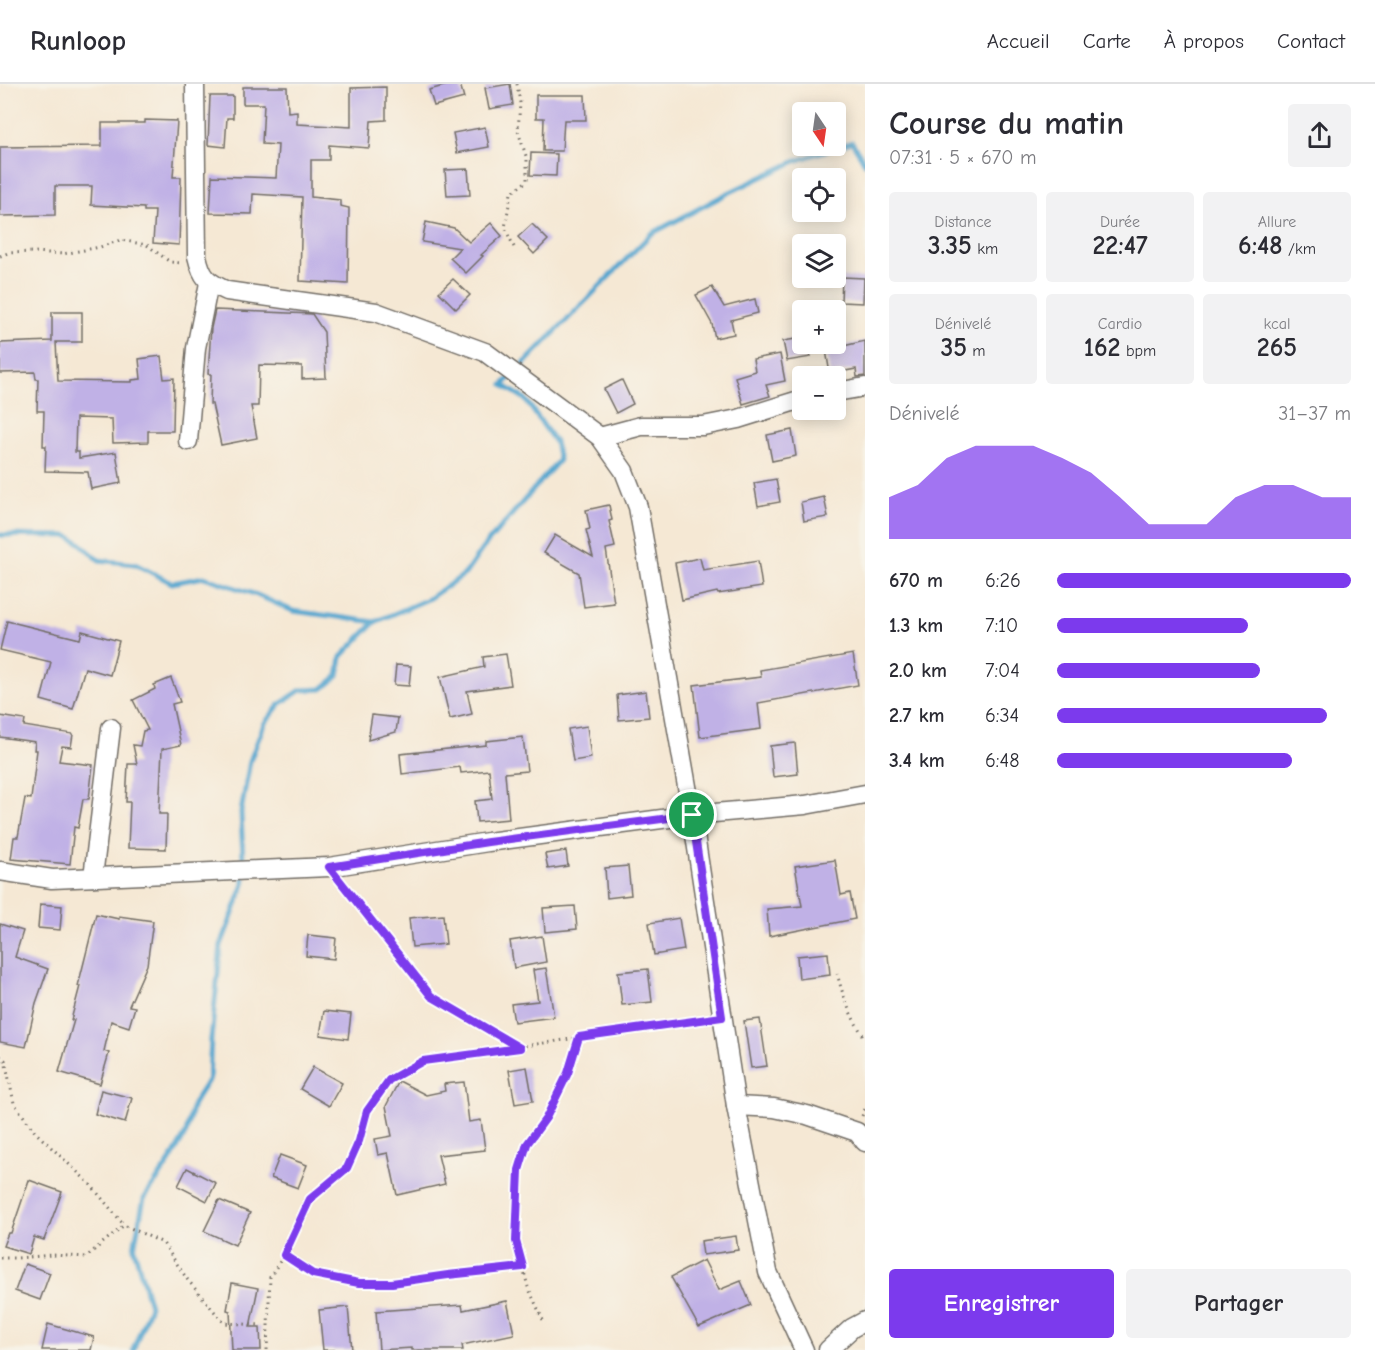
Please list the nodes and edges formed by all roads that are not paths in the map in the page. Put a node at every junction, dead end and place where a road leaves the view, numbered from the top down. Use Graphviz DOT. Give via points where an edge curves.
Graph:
graph roads {
  1 [pos="195,84"];
  2 [pos="209,283"];
  3 [pos="865,387"];
  4 [pos="846,390"];
  5 [pos="792,402"];
  6 [pos="600,437"];
  7 [pos="188,441"];
  8 [pos="111,728"];
  9 [pos="865,794"];
  10 [pos="692,815"];
  11 [pos="0,871"];
  12 [pos="93,878"];
  13 [pos="736,1106"];
  14 [pos="865,1142"];
  15 [pos="865,1321"];
  16 [pos="804,1350"];
  17 [pos="828,1350"];
  1 -- 2 [label="street" via="199,264"];
  2 -- 6 [label="street" via="227,291 376,312 485,352"];
  2 -- 7 [label="street" via="196,348"];
  3 -- 4 [label="street"];
  5 -- 6 [label="street" via="703,426 641,426"];
  6 -- 10 [label="street" via="624,471 638,507"];
  8 -- 12 [label="street"];
  9 -- 10 [label="street" via="805,805"];
  10 -- 12 [label="street" via="329,867"];
  10 -- 13 [label="street"];
  11 -- 12 [label="street" via="52,879"];
  13 -- 14 [label="street" via="774,1108 807,1116 856,1132"];
  13 -- 16 [label="street" via="768,1272"];
  15 -- 17 [label="street"];
}
